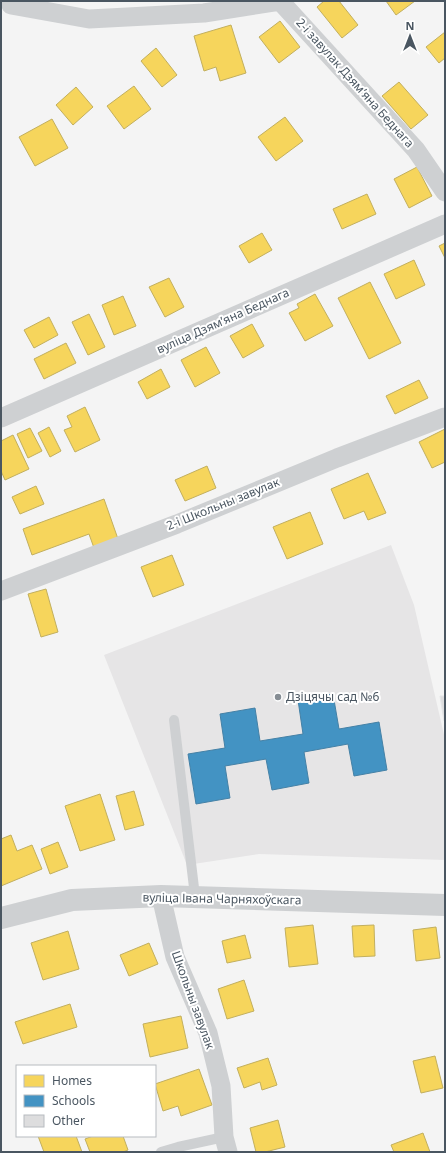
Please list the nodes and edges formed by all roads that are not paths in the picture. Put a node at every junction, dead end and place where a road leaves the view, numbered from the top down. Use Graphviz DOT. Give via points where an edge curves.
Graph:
graph roads {
  1 [pos="8,8"];
  2 [pos="445,192"];
  3 [pos="445,224"];
  4 [pos="445,417"];
  5 [pos="1,418"];
  6 [pos="1,591"];
  7 [pos="174,720"];
  8 [pos="161,896"];
  9 [pos="195,896"];
  10 [pos="445,905"];
  11 [pos="1,918"];
  12 [pos="226,1145"];
  13 [pos="161,1152"];
  1 -- 2 [label="street, 2-і завулак Дзямʼяна Беднага" via="89,19 204,13 280,1 416,150"];
  3 -- 5 [label="street, вуліца Дзямʼяна Беднага"];
  4 -- 6 [label="street, 2-і Школьны завулак"];
  7 -- 9 [label="lane"];
  8 -- 9 [label="street, вуліца Івана Чарняхоўскага"];
  8 -- 11 [label="street, вуліца Івана Чарняхоўскага" via="72,900"];
  8 -- 12 [label="street, Школьны завулак" via="175,957 208,1033 221,1086"];
  9 -- 10 [label="street, вуліца Івана Чарняхоўскага"];
  12 -- 13 [label="lane" via="178,1146"];
}
